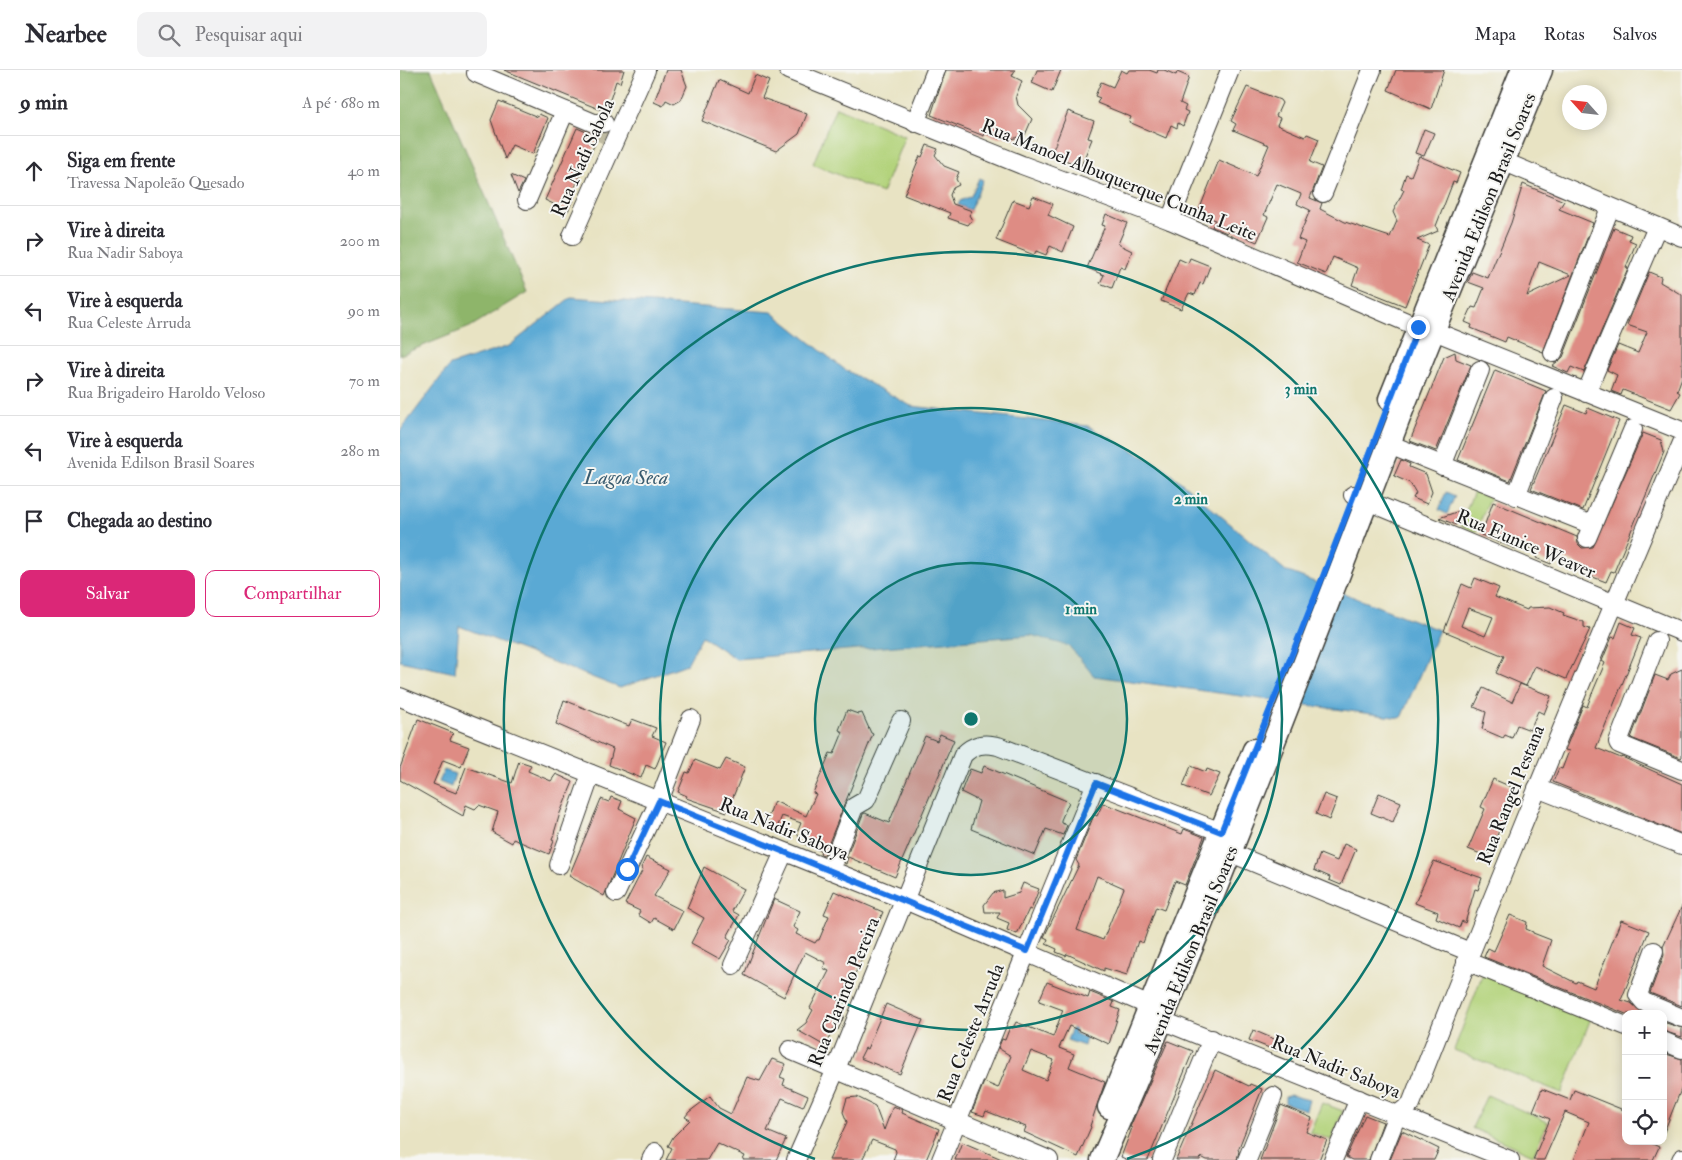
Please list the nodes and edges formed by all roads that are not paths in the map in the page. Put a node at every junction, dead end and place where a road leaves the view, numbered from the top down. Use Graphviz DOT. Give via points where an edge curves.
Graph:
graph roads {
  1 [pos="646,70"];
  2 [pos="788,70"];
  3 [pos="936,70"];
  4 [pos="1230,70"];
  5 [pos="1372,70"];
  6 [pos="1534,71"];
  7 [pos="476,73"];
  8 [pos="565,111"];
  9 [pos="915,123"];
  10 [pos="607,130"];
  11 [pos="1495,159"];
  12 [pos="1323,193"];
  13 [pos="527,200"];
  14 [pos="1610,208"];
  15 [pos="1170,220"];
  16 [pos="1657,227"];
  17 [pos="572,236"];
  18 [pos="1682,237"];
  19 [pos="1426,329"];
  20 [pos="1553,353"];
  21 [pos="1480,370"];
  22 [pos="1586,393"];
  23 [pos="1554,398"];
  24 [pos="1633,429"];
  25 [pos="1682,431"];
  26 [pos="1388,433"];
  27 [pos="1682,443"];
  28 [pos="1442,466"];
  29 [pos="1516,496"];
  30 [pos="1360,498"];
  31 [pos="1614,604"];
  32 [pos="1682,632"];
  33 [pos="1657,641"];
  34 [pos="400,697"];
  35 [pos="1281,703"];
  36 [pos="691,719"];
  37 [pos="901,721"];
  38 [pos="1682,770"];
  39 [pos="591,774"];
  40 [pos="1096,783"];
  41 [pos="1537,788"];
  42 [pos="659,801"];
  43 [pos="1221,832"];
  44 [pos="1682,845"];
  45 [pos="784,852"];
  46 [pos="1231,853"];
  47 [pos="560,865"];
  48 [pos="830,870"];
  49 [pos="616,893"];
  50 [pos="905,900"];
  51 [pos="1027,951"];
  52 [pos="1654,951"];
  53 [pos="1468,957"];
  54 [pos="733,965"];
  55 [pos="1153,1014"];
  56 [pos="1682,1018"];
  57 [pos="1622,1024"];
  58 [pos="1212,1039"];
  59 [pos="1667,1043"];
  60 [pos="1682,1049"];
  61 [pos="790,1050"];
  62 [pos="836,1068"];
  63 [pos="1273,1096"];
  64 [pos="1358,1099"];
  65 [pos="1397,1115"];
  66 [pos="958,1121"];
  67 [pos="796,1160"];
  68 [pos="941,1160"];
  69 [pos="1049,1160"];
  70 [pos="1088,1160"];
  71 [pos="1102,1160"];
  72 [pos="1162,1160"];
  73 [pos="1247,1160"];
  74 [pos="1333,1160"];
  75 [pos="1379,1160"];
  76 [pos="1510,1160"];
  1 -- 10 [label="street, Rua Nadi Sabola"];
  2 -- 9 [label="street, Rua Manoel Albuquerque Cunha Leite"];
  3 -- 9 [label="street"];
  4 -- 15 [label="street"];
  5 -- 12 [label="street"];
  6 -- 11 [label="main road, Avenida Edilson Brasil Soares"];
  7 -- 8 [label="street"];
  8 -- 10 [label="street"];
  8 -- 13 [label="street"];
  9 -- 15 [label="street, Rua Manoel Albuquerque Cunha Leite"];
  10 -- 17 [label="street, Rua Nadi Sabola"];
  11 -- 14 [label="street"];
  11 -- 19 [label="main road, Avenida Edilson Brasil Soares"];
  14 -- 16 [label="street"];
  14 -- 20 [label="street"];
  15 -- 19 [label="street, Rua Manoel Albuquerque Cunha Leite"];
  16 -- 18 [label="street"];
  16 -- 22 [label="street"];
  19 -- 22 [label="street, Rua Manoel Albuquerque Cunha Leite"];
  19 -- 26 [label="main road, Avenida Edilson Brasil Soares"];
  21 -- 28 [label="street"];
  22 -- 25 [label="street, Rua Manoel Albuquerque Cunha Leite"];
  23 -- 29 [label="street"];
  24 -- 29 [label="street" via="1590,532"];
  26 -- 28 [label="street"];
  26 -- 30 [label="main road, Avenida Edilson Brasil Soares"];
  27 -- 31 [label="street, Rua Rangel Pestana"];
  28 -- 29 [label="street"];
  30 -- 31 [label="street, Rua Eunice Weaver"];
  30 -- 35 [label="main road, Avenida Edilson Brasil Soares"];
  31 -- 32 [label="street, Rua Eunice Weaver"];
  31 -- 41 [label="street, Rua Rangel Pestana"];
  33 -- 38 [label="street" via="1618,744"];
  34 -- 39 [label="street, Rua Nadir Saboya"];
  35 -- 43 [label="main road, Avenida Edilson Brasil Soares"];
  35 -- 46 [label="main road, Avenida Edilson Brasil Soares"];
  36 -- 42 [label="street"];
  37 -- 48 [label="street" via="866,800 854,807"];
  39 -- 42 [label="street, Rua Nadir Saboya"];
  39 -- 47 [label="street"];
  40 -- 43 [label="street"];
  40 -- 50 [label="street, Rua Clarindo Pereira" via="987,744 976,745 963,756"];
  40 -- 51 [label="street, Rua Celeste Arruda"];
  41 -- 44 [label="street"];
  41 -- 53 [label="street, Rua Rangel Pestana"];
  42 -- 45 [label="street, Rua Nadir Saboya"];
  42 -- 49 [label="street"];
  43 -- 55 [label="main road, Avenida Edilson Brasil Soares"];
  45 -- 48 [label="street, Rua Nadir Saboya"];
  45 -- 54 [label="street"];
  46 -- 53 [label="street"];
  46 -- 55 [label="main road, Avenida Edilson Brasil Soares"];
  48 -- 50 [label="street, Rua Nadir Saboya"];
  50 -- 51 [label="street, Rua Nadir Saboya"];
  50 -- 62 [label="street, Rua Clarindo Pereira"];
  51 -- 55 [label="street, Rua Nadir Saboya"];
  51 -- 66 [label="street, Rua Celeste Arruda"];
  52 -- 56 [label="street" via="1638,995 1644,1002"];
  53 -- 57 [label="street"];
  53 -- 65 [label="street, Rua Rangel Pestana" via="1411,1104"];
  55 -- 58 [label="street, Rua Nadir Saboya"];
  55 -- 70 [label="main road, Avenida Edilson Brasil Soares"];
  55 -- 71 [label="main road, Avenida Edilson Brasil Soares"];
  58 -- 64 [label="street, Rua Nadir Saboya"];
  58 -- 72 [label="street"];
  59 -- 60 [label="street"];
  61 -- 62 [label="street"];
  62 -- 66 [label="street"];
  62 -- 67 [label="street, Rua Clarindo Pereira"];
  63 -- 73 [label="street"];
  64 -- 65 [label="street, Rua Nadir Saboya"];
  64 -- 74 [label="street"];
  65 -- 75 [label="street, Rua Rangel Pestana"];
  65 -- 76 [label="street, Rua Nadir Saboya"];
  66 -- 68 [label="street, Rua Celeste Arruda"];
  66 -- 69 [label="street"];
}
